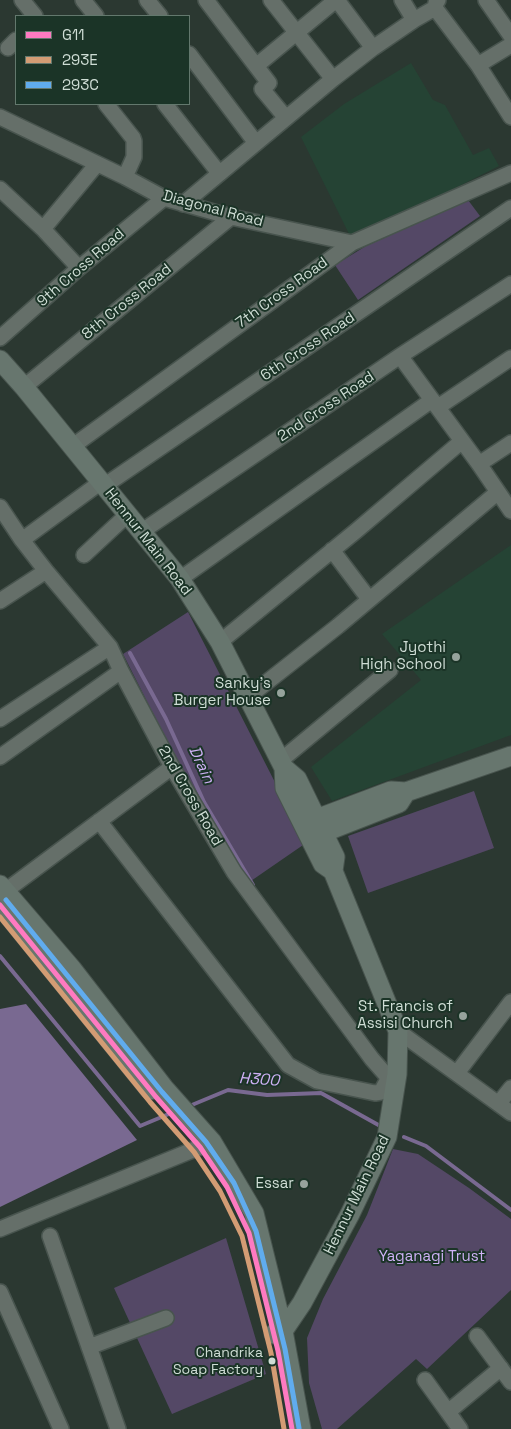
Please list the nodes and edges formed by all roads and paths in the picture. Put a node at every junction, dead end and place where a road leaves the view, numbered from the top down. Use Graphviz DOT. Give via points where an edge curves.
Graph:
graph roads {
  1 [pos="22,0"];
  2 [pos="83,0"];
  3 [pos="147,0"];
  4 [pos="206,0"];
  5 [pos="271,0"];
  6 [pos="336,0"];
  7 [pos="402,0"];
  8 [pos="486,0"];
  9 [pos="437,4"];
  10 [pos="34,15"];
  11 [pos="95,15"];
  12 [pos="159,15"];
  13 [pos="414,20"];
  14 [pos="509,30"];
  15 [pos="297,32"];
  16 [pos="511,46"];
  17 [pos="373,48"];
  18 [pos="190,55"];
  19 [pos="478,65"];
  20 [pos="256,66"];
  21 [pos="333,79"];
  22 [pos="107,105"];
  23 [pos="166,105"];
  24 [pos="511,117"];
  25 [pos="286,118"];
  26 [pos="2,121"];
  27 [pos="256,142"];
  28 [pos="98,164"];
  29 [pos="220,173"];
  30 [pos="511,173"];
  31 [pos="125,177"];
  32 [pos="0,189"];
  33 [pos="164,198"];
  34 [pos="183,204"];
  35 [pos="511,208"];
  36 [pos="231,217"];
  37 [pos="43,230"];
  38 [pos="352,243"];
  39 [pos="79,268"];
  40 [pos="511,284"];
  41 [pos="0,338"];
  42 [pos="400,356"];
  43 [pos="511,358"];
  44 [pos="0,360"];
  45 [pos="24,386"];
  46 [pos="435,404"];
  47 [pos="462,441"];
  48 [pos="511,443"];
  49 [pos="73,446"];
  50 [pos="479,464"];
  51 [pos="103,484"];
  52 [pos="498,492"];
  53 [pos="0,507"];
  54 [pos="511,511"];
  55 [pos="127,515"];
  56 [pos="142,532"];
  57 [pos="22,540"];
  58 [pos="332,550"];
  59 [pos="84,555"];
  60 [pos="46,571"];
  61 [pos="180,579"];
  62 [pos="369,599"];
  63 [pos="0,602"];
  64 [pos="220,642"];
  65 [pos="110,647"];
  66 [pos="390,670"];
  67 [pos="121,671"];
  68 [pos="248,697"];
  69 [pos="0,720"];
  70 [pos="511,756"];
  71 [pos="0,757"];
  72 [pos="282,764"];
  73 [pos="172,767"];
  74 [pos="99,821"];
  75 [pos="313,828"];
  76 [pos="1,894"];
  77 [pos="511,1002"];
  78 [pos="398,1031"];
  79 [pos="457,1073"];
  80 [pos="392,1080"];
  81 [pos="511,1088"];
  82 [pos="499,1103"];
  83 [pos="511,1112"];
  84 [pos="206,1144"];
  85 [pos="0,1229"];
  86 [pos="50,1236"];
  87 [pos="0,1292"];
  88 [pos="166,1318"];
  89 [pos="278,1333"];
  90 [pos="477,1336"];
  91 [pos="89,1348"];
  92 [pos="501,1368"];
  93 [pos="425,1380"];
  94 [pos="511,1382"];
  95 [pos="448,1412"];
  96 [pos="61,1429"];
  97 [pos="118,1429"];
  98 [pos="292,1429"];
  99 [pos="301,1429"];
  100 [pos="460,1429"];
  1 -- 10 [label="street"];
  2 -- 11 [label="street"];
  3 -- 12 [label="street"];
  4 -- 20 [label="street"];
  5 -- 15 [label="street"];
  6 -- 15 [label="street"];
  6 -- 17 [label="street"];
  7 -- 13 [label="street"];
  8 -- 14 [label="street"];
  9 -- 13 [label="street"];
  9 -- 19 [label="street"];
  13 -- 17 [label="street"];
  15 -- 20 [label="street"];
  15 -- 21 [label="street"];
  16 -- 19 [label="street"];
  17 -- 21 [label="street"];
  18 -- 27 [label="street"];
  19 -- 24 [label="street"];
  20 -- 25 [label="street" via="269,83 262,89"];
  21 -- 25 [label="street"];
  22 -- 31 [label="street" via="134,138 134,157"];
  23 -- 29 [label="street"];
  25 -- 27 [label="street"];
  26 -- 28 [label="street, Diagonal Road"];
  27 -- 29 [label="street"];
  28 -- 31 [label="street, Diagonal Road"];
  28 -- 37 [label="street"];
  29 -- 34 [label="street"];
  30 -- 38 [label="street, 7th Cross Road"];
  31 -- 33 [label="street, Diagonal Road"];
  32 -- 37 [label="street"];
  33 -- 34 [label="street, Diagonal Road"];
  33 -- 39 [label="street, 9th Cross Road"];
  34 -- 36 [label="street, Diagonal Road"];
  35 -- 51 [label="street, 6th Cross Road"];
  36 -- 38 [label="street, Diagonal Road"];
  36 -- 45 [label="street, 8th Cross Road"];
  37 -- 39 [label="street"];
  38 -- 49 [label="street, 7th Cross Road"];
  39 -- 41 [label="street, 9th Cross Road"];
  40 -- 42 [label="street, 2nd Cross Road"];
  42 -- 46 [label="street"];
  42 -- 56 [label="street, 2nd Cross Road"];
  43 -- 46 [label="street"];
  44 -- 45 [label="main road, Hennur Main Road"];
  45 -- 49 [label="main road, Hennur Main Road"];
  46 -- 47 [label="street"];
  46 -- 61 [label="street"];
  47 -- 50 [label="street"];
  47 -- 58 [label="street"];
  48 -- 50 [label="street"];
  49 -- 51 [label="main road, Hennur Main Road"];
  50 -- 52 [label="street"];
  51 -- 55 [label="main road, Hennur Main Road"];
  51 -- 57 [label="street, 6th Cross Road"];
  52 -- 54 [label="street"];
  52 -- 62 [label="street"];
  53 -- 57 [label="street, 2nd Cross Road"];
  55 -- 56 [label="main road, Hennur Main Road"];
  55 -- 59 [label="street"];
  56 -- 61 [label="main road, Hennur Main Road"];
  57 -- 60 [label="street, 2nd Cross Road"];
  58 -- 62 [label="street"];
  58 -- 64 [label="street"];
  60 -- 63 [label="street"];
  60 -- 65 [label="street, 2nd Cross Road"];
  61 -- 64 [label="main road, Hennur Main Road"];
  62 -- 68 [label="street"];
  64 -- 68 [label="main road, Hennur Main Road"];
  65 -- 67 [label="street, 2nd Cross Road"];
  65 -- 69 [label="street"];
  66 -- 72 [label="street"];
  67 -- 71 [label="street"];
  67 -- 73 [label="street, 2nd Cross Road"];
  68 -- 72 [label="main road, Hennur Main Road"];
  70 -- 75 [label="main road" via="406,792 399,803"];
  72 -- 75 [label="main road, Hennur Main Road" via="285,788"];
  73 -- 74 [label="street"];
  73 -- 80 [label="street, 2nd Cross Road" via="234,872 372,1059"];
  74 -- 76 [label="street"];
  74 -- 80 [label="street" via="288,1064 317,1082 375,1093 381,1092"];
  75 -- 78 [label="main road, Hennur Main Road" via="324,864 333,871"];
  76 -- 84 [label="main road" via="160,1092"];
  77 -- 79 [label="street"];
  78 -- 79 [label="street"];
  78 -- 80 [label="main road, Hennur Main Road"];
  79 -- 82 [label="street"];
  80 -- 89 [label="main road, Hennur Main Road" via="387,1137 302,1303"];
  81 -- 82 [label="street"];
  82 -- 83 [label="street"];
  84 -- 85 [label="street"];
  84 -- 89 [label="main road" via="249,1233"];
  86 -- 91 [label="street"];
  87 -- 96 [label="street"];
  88 -- 91 [label="street"];
  89 -- 98 [label="main road"];
  89 -- 99 [label="main road"];
  90 -- 92 [label="street"];
  91 -- 97 [label="street"];
  92 -- 94 [label="street"];
  92 -- 95 [label="street"];
  93 -- 95 [label="street"];
  95 -- 100 [label="street"];
}
